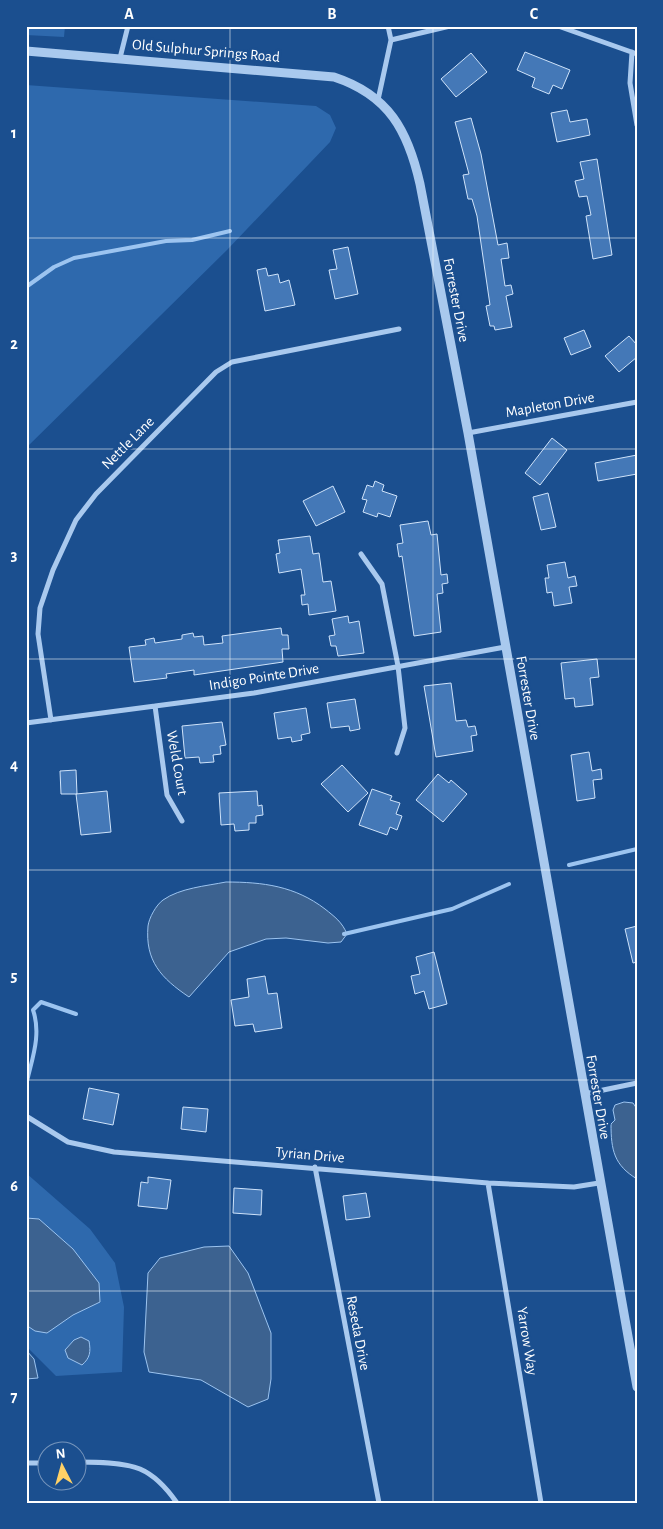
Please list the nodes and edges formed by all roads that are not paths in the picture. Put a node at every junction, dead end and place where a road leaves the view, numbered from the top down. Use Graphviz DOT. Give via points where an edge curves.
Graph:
graph roads {
  1 [pos="128,26"];
  2 [pos="388,26"];
  3 [pos="450,26"];
  4 [pos="558,26"];
  5 [pos="391,40"];
  6 [pos="26,52"];
  7 [pos="635,53"];
  8 [pos="120,58"];
  9 [pos="378,100"];
  10 [pos="637,125"];
  11 [pos="399,329"];
  12 [pos="637,402"];
  13 [pos="468,432"];
  14 [pos="361,554"];
  15 [pos="505,647"];
  16 [pos="398,666"];
  17 [pos="156,706"];
  18 [pos="51,720"];
  19 [pos="26,723"];
  20 [pos="397,753"];
  21 [pos="182,821"];
  22 [pos="637,1084"];
  23 [pos="583,1094"];
  24 [pos="26,1116"];
  25 [pos="315,1167"];
  26 [pos="488,1183"];
  27 [pos="599,1183"];
  28 [pos="637,1387"];
  29 [pos="88,1462"];
  30 [pos="177,1503"];
  31 [pos="379,1503"];
  32 [pos="541,1503"];
  1 -- 8 [label="street"];
  2 -- 5 [label="street"];
  3 -- 5 [label="street"];
  4 -- 7 [label="street"];
  5 -- 9 [label="street"];
  6 -- 8 [label="street, Old Sulphur Springs Road"];
  7 -- 10 [label="street" via="630,82"];
  8 -- 9 [label="street, Old Sulphur Springs Road" via="319,74 349,82"];
  9 -- 13 [label="street, Forrester Drive" via="398,122 414,158"];
  11 -- 18 [label="street, Nettle Lane" via="232,362 216,372 96,494 76,520 40,608 38,634"];
  12 -- 13 [label="street, Mapleton Drive"];
  13 -- 15 [label="street, Forrester Drive"];
  14 -- 16 [label="street" via="382,584"];
  15 -- 16 [label="street, Indigo Pointe Drive"];
  15 -- 23 [label="street, Forrester Drive"];
  16 -- 17 [label="street, Indigo Pointe Drive" via="254,693"];
  16 -- 20 [label="street" via="405,728"];
  17 -- 18 [label="street, Indigo Pointe Drive"];
  17 -- 21 [label="street, Weld Court" via="167,795"];
  18 -- 19 [label="street, Indigo Pointe Drive"];
  22 -- 23 [label="street"];
  23 -- 27 [label="street, Forrester Drive"];
  24 -- 25 [label="street, Tyrian Drive" via="68,1142 114,1152"];
  25 -- 26 [label="street, Tyrian Drive"];
  25 -- 31 [label="street, Reseda Drive"];
  26 -- 27 [label="street, Tyrian Drive" via="574,1187"];
  26 -- 32 [label="street, Yarrow Way"];
  27 -- 28 [label="street, Forrester Drive"];
  29 -- 30 [label="street" via="140,1469 168,1490"];
}
